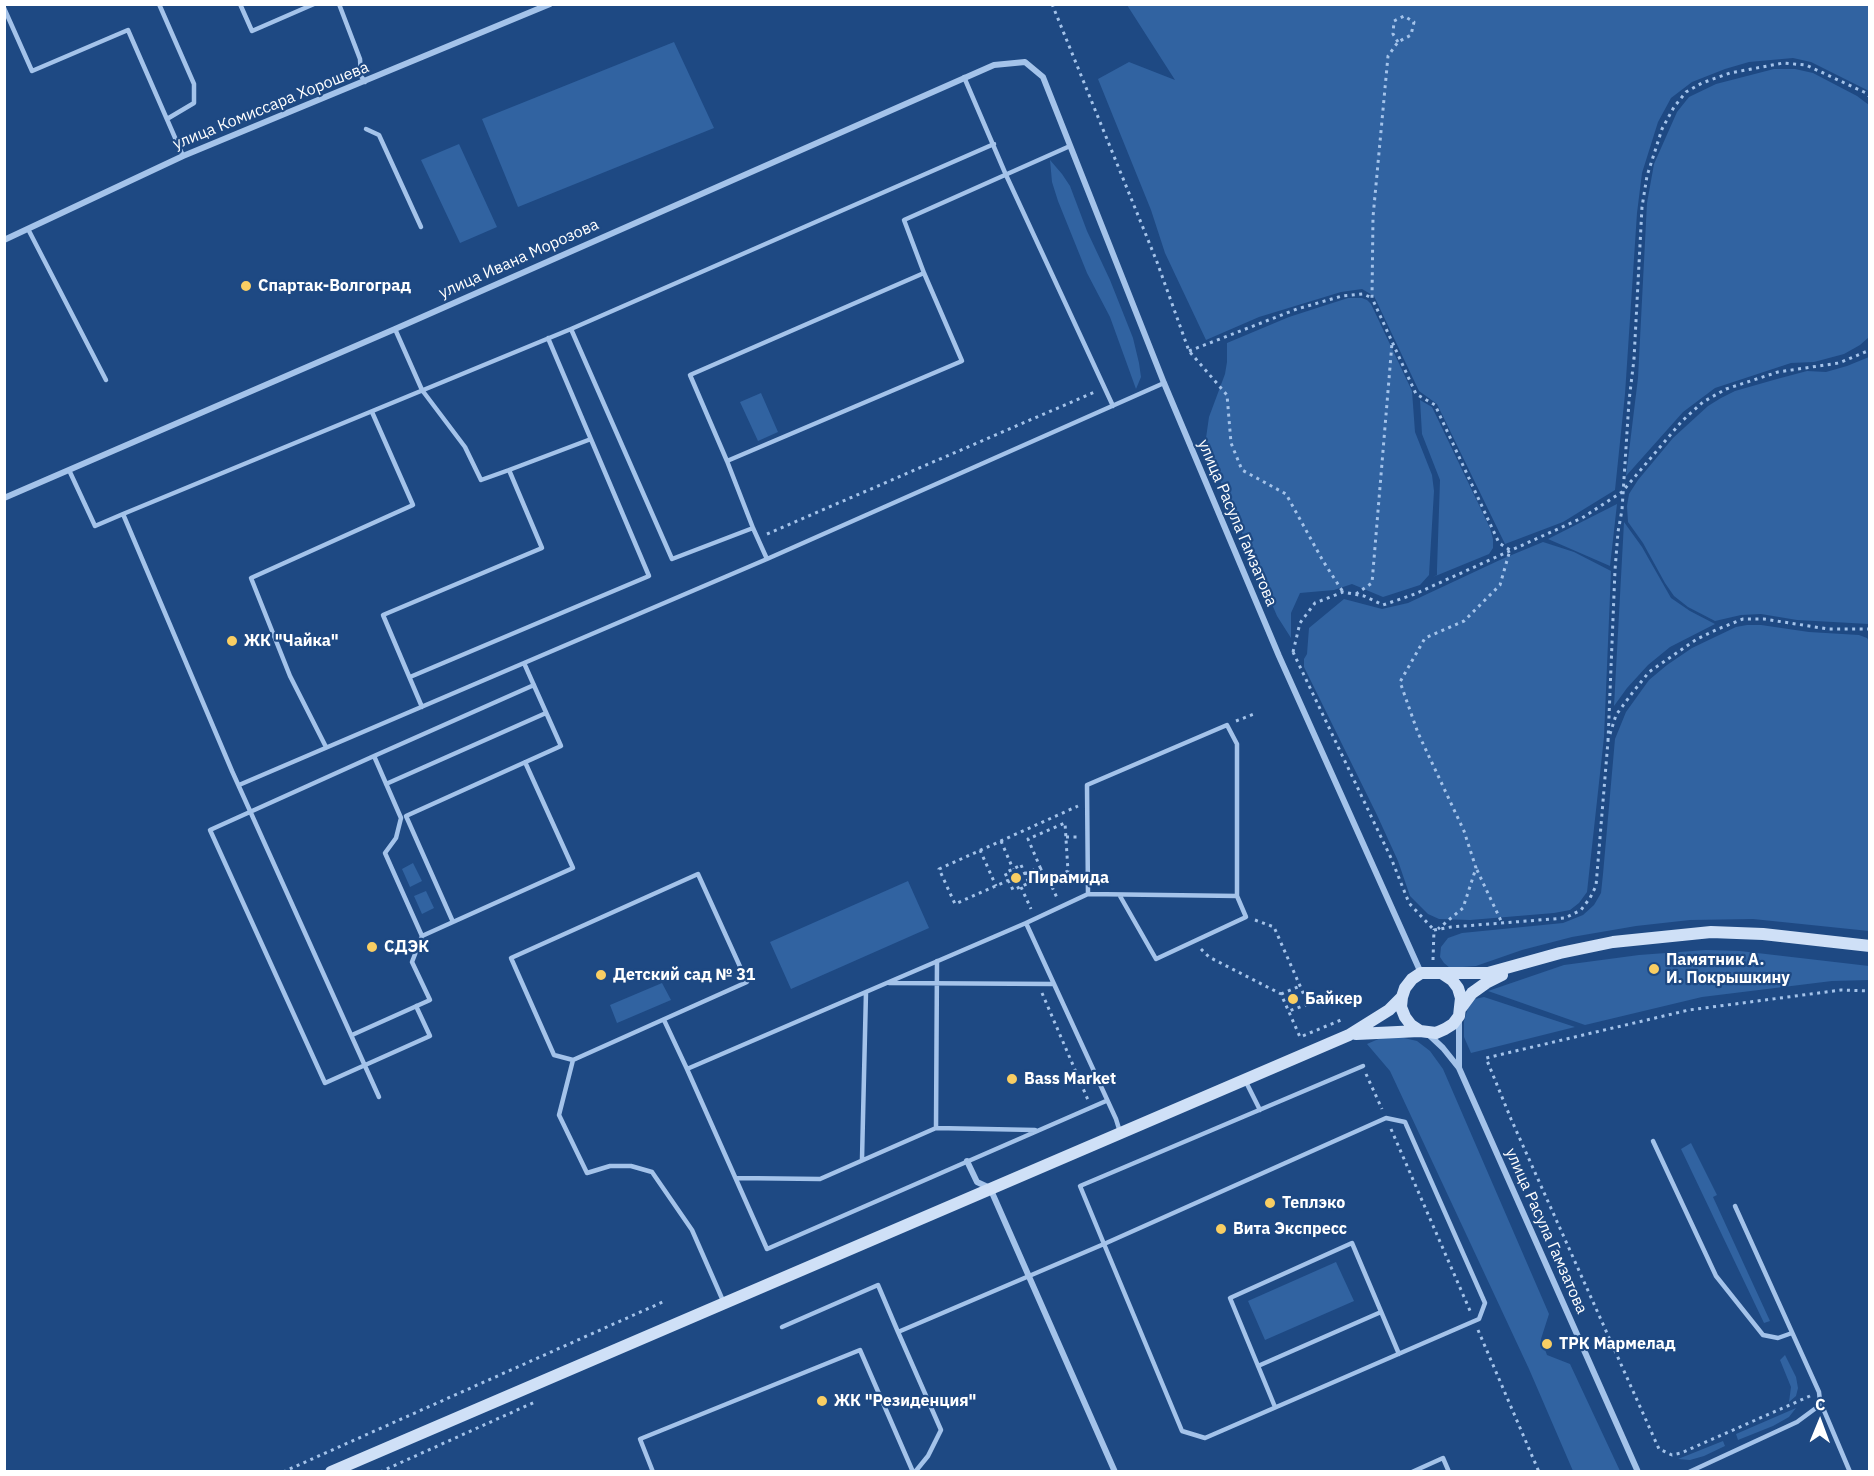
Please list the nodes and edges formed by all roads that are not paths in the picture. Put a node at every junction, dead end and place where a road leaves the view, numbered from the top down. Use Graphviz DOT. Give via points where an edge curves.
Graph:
graph roads {
  1 [pos="159,4"];
  2 [pos="240,4"];
  3 [pos="314,4"];
  4 [pos="339,4"];
  5 [pos="550,4"];
  6 [pos="4,8"];
  7 [pos="964,77"];
  8 [pos="1042,77"];
  9 [pos="365,82"];
  10 [pos="167,119"];
  11 [pos="366,129"];
  12 [pos="994,144"];
  13 [pos="1070,147"];
  14 [pos="183,156"];
  15 [pos="1006,175"];
  16 [pos="421,227"];
  17 [pos="28,229"];
  18 [pos="4,240"];
  19 [pos="924,273"];
  20 [pos="571,328"];
  21 [pos="395,329"];
  22 [pos="548,338"];
  23 [pos="106,380"];
  24 [pos="1164,383"];
  25 [pos="422,390"];
  26 [pos="1113,406"];
  27 [pos="372,412"];
  28 [pos="591,438"];
  29 [pos="728,461"];
  30 [pos="69,470"];
  31 [pos="509,470"];
  32 [pos="4,498"];
  33 [pos="123,514"];
  34 [pos="753,528"];
  35 [pos="767,559"];
  36 [pos="524,663"];
  37 [pos="410,677"];
  38 [pos="534,685"];
  39 [pos="422,707"];
  40 [pos="546,712"];
  41 [pos="326,747"];
  42 [pos="374,756"];
  43 [pos="525,762"];
  44 [pos="386,784"];
  45 [pos="239,785"];
  46 [pos="250,812"];
  47 [pos="404,817"];
  48 [pos="1088,894"];
  49 [pos="1120,896"];
  50 [pos="1237,896"];
  51 [pos="453,922"];
  52 [pos="1026,923"];
  53 [pos="422,936"];
  54 [pos="1869,946"];
  55 [pos="937,961"];
  56 [pos="1522,965"];
  57 [pos="1432,973"];
  58 [pos="886,983"];
  59 [pos="937,984"];
  60 [pos="1054,984"];
  61 [pos="866,992"];
  62 [pos="1402,997"];
  63 [pos="416,1006"];
  64 [pos="1460,1012"];
  65 [pos="664,1020"];
  66 [pos="1423,1032"];
  67 [pos="352,1035"];
  68 [pos="1349,1035"];
  69 [pos="573,1060"];
  70 [pos="365,1065"];
  71 [pos="1363,1066"];
  72 [pos="1459,1068"];
  73 [pos="687,1069"];
  74 [pos="1245,1079"];
  75 [pos="379,1097"];
  76 [pos="1106,1101"];
  77 [pos="1260,1110"];
  78 [pos="936,1128"];
  79 [pos="1038,1131"];
  80 [pos="1120,1132"];
  81 [pos="1653,1141"];
  82 [pos="862,1159"];
  83 [pos="967,1161"];
  84 [pos="736,1178"];
  85 [pos="990,1188"];
  86 [pos="1735,1206"];
  87 [pos="1104,1244"];
  88 [pos="1030,1276"];
  89 [pos="724,1303"];
  90 [pos="1381,1312"];
  91 [pos="782,1327"];
  92 [pos="898,1332"];
  93 [pos="1792,1333"];
  94 [pos="1399,1354"];
  95 [pos="1258,1366"];
  96 [pos="1820,1401"];
  97 [pos="1275,1407"];
  98 [pos="331,1472"];
  99 [pos="653,1472"];
  100 [pos="914,1472"];
  101 [pos="1115,1472"];
  102 [pos="1412,1472"];
  103 [pos="1449,1472"];
  104 [pos="1638,1472"];
  105 [pos="1689,1472"];
  106 [pos="1850,1472"];
  1 -- 10 [label="lane" via="194,84 194,103"];
  2 -- 3 [label="lane" via="252,31"];
  4 -- 9 [label="lane"];
  5 -- 9 [label="street, улица Комиссара Хорошева"];
  6 -- 10 [label="lane" via="32,71 128,30"];
  7 -- 8 [label="street, улица Ивана Морозова" via="994,65 1026,62"];
  7 -- 12 [label="lane"];
  7 -- 21 [label="street, улица Ивана Морозова"];
  8 -- 13 [label="street, улица Расула Гамзатова"];
  9 -- 14 [label="street, улица Комиссара Хорошева"];
  10 -- 14 [label="lane"];
  11 -- 16 [label="lane" via="379,135"];
  12 -- 15 [label="lane"];
  12 -- 20 [label="lane"];
  13 -- 15 [label="lane"];
  13 -- 24 [label="street, улица Расула Гамзатова"];
  14 -- 17 [label="street, улица Комиссара Хорошева"];
  15 -- 19 [label="lane" via="904,220"];
  15 -- 26 [label="lane"];
  17 -- 18 [label="street, улица Комиссара Хорошева"];
  17 -- 23 [label="lane"];
  19 -- 29 [label="lane" via="690,375"];
  19 -- 29 [label="lane" via="962,361"];
  20 -- 22 [label="lane"];
  20 -- 34 [label="lane" via="672,559"];
  21 -- 25 [label="lane"];
  21 -- 30 [label="street, улица Ивана Морозова"];
  22 -- 25 [label="lane"];
  22 -- 28 [label="lane"];
  24 -- 26 [label="lane"];
  24 -- 57 [label="street, улица Расула Гамзатова" via="1279,656"];
  25 -- 27 [label="lane"];
  25 -- 31 [label="lane" via="465,447 481,480"];
  26 -- 35 [label="lane"];
  27 -- 33 [label="lane"];
  27 -- 41 [label="lane" via="412,506 251,578 290,676"];
  28 -- 31 [label="lane"];
  28 -- 37 [label="lane" via="649,576"];
  29 -- 34 [label="lane"];
  30 -- 32 [label="street, улица Ивана Морозова"];
  30 -- 33 [label="lane" via="95,526"];
  31 -- 37 [label="lane" via="542,548 383,615"];
  33 -- 45 [label="lane"];
  34 -- 35 [label="lane"];
  35 -- 36 [label="lane"];
  36 -- 38 [label="lane"];
  36 -- 39 [label="lane"];
  37 -- 39 [label="lane"];
  38 -- 40 [label="lane"];
  38 -- 42 [label="lane"];
  39 -- 41 [label="lane"];
  40 -- 43 [label="lane" via="561,746"];
  40 -- 44 [label="lane"];
  41 -- 45 [label="lane"];
  42 -- 44 [label="lane"];
  42 -- 46 [label="lane"];
  43 -- 47 [label="lane"];
  43 -- 51 [label="lane" via="573,868"];
  44 -- 47 [label="lane"];
  45 -- 46 [label="lane"];
  46 -- 67 [label="lane"];
  46 -- 70 [label="lane" via="210,830 310,1052 325,1083"];
  47 -- 51 [label="lane"];
  47 -- 53 [label="lane" via="385,853"];
  48 -- 49 [label="lane"];
  48 -- 50 [label="lane" via="1087,785 1227,725 1237,744"];
  48 -- 52 [label="lane"];
  49 -- 50 [label="lane"];
  49 -- 50 [label="lane" via="1156,959 1246,917"];
  51 -- 53 [label="lane"];
  52 -- 55 [label="lane"];
  52 -- 60 [label="lane"];
  53 -- 63 [label="lane" via="412,962 430,1000"];
  54 -- 56 [label="main road" via="1711,932 1613,942"];
  55 -- 58 [label="lane"];
  55 -- 59 [label="lane"];
  56 -- 57 [label="main road" via="1488,973"];
  56 -- 64 [label="main road" via="1472,993"];
  57 -- 62 [label="main road" via="1412,979"];
  57 -- 64 [label="main road" via="1452,980 1458,988"];
  58 -- 59 [label="lane"];
  58 -- 61 [label="lane"];
  59 -- 60 [label="lane"];
  59 -- 78 [label="lane"];
  60 -- 76 [label="lane"];
  61 -- 73 [label="lane"];
  61 -- 82 [label="lane"];
  62 -- 66 [label="main road" via="1405,1017"];
  62 -- 68 [label="main road"];
  63 -- 67 [label="lane"];
  63 -- 70 [label="lane" via="430,1036"];
  64 -- 66 [label="main road" via="1445,1029"];
  64 -- 72 [label="street, улица Расула Гамзатова"];
  65 -- 69 [label="lane"];
  65 -- 69 [label="lane" via="747,982 698,874 512,958 554,1055"];
  65 -- 73 [label="lane"];
  66 -- 68 [label="main road"];
  66 -- 72 [label="street, улица Расула Гамзатова"];
  67 -- 70 [label="lane"];
  68 -- 74 [label="main road"];
  69 -- 89 [label="lane" via="559,1115 587,1173 610,1166 631,1166 652,1173 692,1230"];
  70 -- 75 [label="lane"];
  71 -- 77 [label="lane"];
  72 -- 104 [label="street, улица Расула Гамзатова"];
  73 -- 84 [label="lane"];
  74 -- 77 [label="lane"];
  74 -- 80 [label="main road"];
  76 -- 79 [label="lane"];
  76 -- 80 [label="lane"];
  77 -- 87 [label="lane" via="1080,1186"];
  78 -- 79 [label="lane"];
  78 -- 82 [label="lane"];
  79 -- 83 [label="lane"];
  80 -- 85 [label="main road"];
  81 -- 93 [label="lane" via="1716,1276 1763,1335 1778,1338"];
  82 -- 84 [label="lane" via="820,1179"];
  83 -- 84 [label="lane" via="767,1249"];
  83 -- 85 [label="street" via="977,1182"];
  85 -- 88 [label="street"];
  85 -- 89 [label="main road"];
  86 -- 93 [label="lane"];
  87 -- 88 [label="lane"];
  87 -- 94 [label="lane" via="1386,1118 1406,1122 1485,1304 1479,1319"];
  87 -- 97 [label="lane" via="1182,1431 1205,1438"];
  88 -- 92 [label="lane"];
  88 -- 101 [label="street"];
  89 -- 98 [label="main road"];
  90 -- 94 [label="lane"];
  90 -- 95 [label="lane"];
  90 -- 95 [label="lane" via="1352,1243 1230,1298"];
  91 -- 92 [label="lane" via="878,1286"];
  92 -- 100 [label="lane" via="941,1430 928,1456"];
  93 -- 96 [label="lane"];
  94 -- 97 [label="lane"];
  95 -- 97 [label="lane"];
  96 -- 105 [label="lane" via="1797,1422"];
  96 -- 106 [label="lane"];
  99 -- 100 [label="lane" via="640,1439 860,1350"];
  102 -- 103 [label="lane" via="1443,1458"];
}
